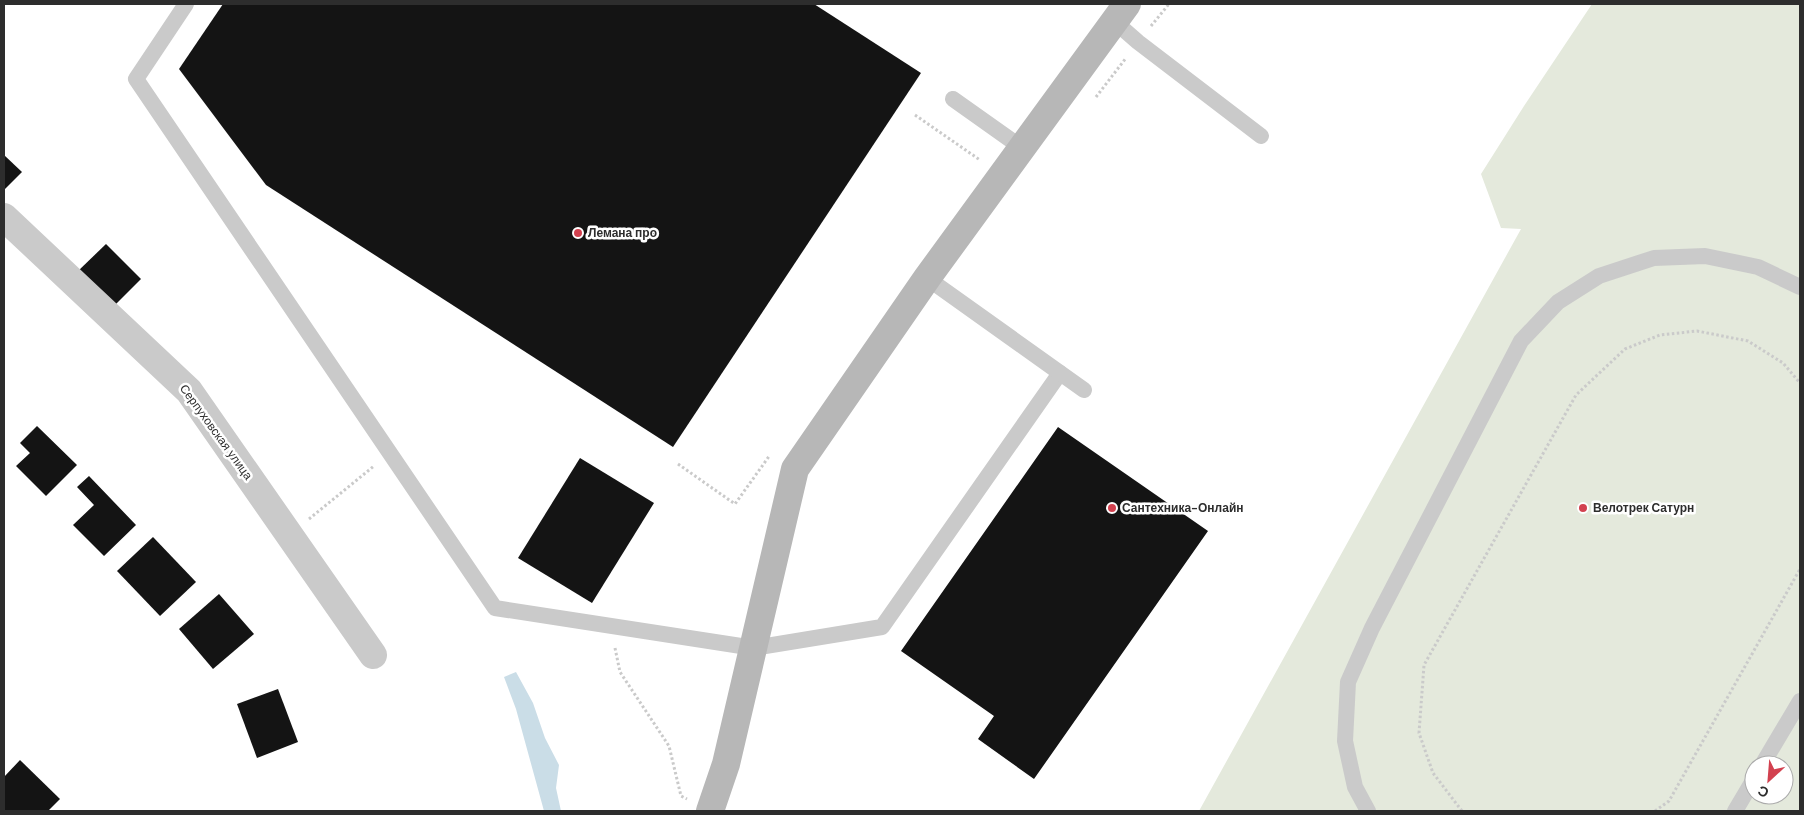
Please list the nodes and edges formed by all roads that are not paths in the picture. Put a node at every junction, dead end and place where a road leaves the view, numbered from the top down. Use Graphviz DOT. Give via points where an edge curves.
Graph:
graph roads {
  1 [pos="186,4"];
  2 [pos="1120,13"];
  3 [pos="953,99"];
  4 [pos="1261,136"];
  5 [pos="1022,148"];
  6 [pos="4,217"];
  7 [pos="927,278"];
  8 [pos="1800,287"];
  9 [pos="1060,373"];
  10 [pos="1084,390"];
  11 [pos="754,648"];
  12 [pos="373,655"];
  13 [pos="1800,701"];
  14 [pos="1768,755"];
  15 [pos="1744,796"];
  16 [pos="702,807"];
  17 [pos="1368,811"];
  18 [pos="1735,811"];
  1 -- 11 [label="lane" via="136,79 495,608"];
  2 -- 4 [label="lane" via="1138,42"];
  2 -- 5 [label="street"];
  3 -- 5 [label="lane"];
  5 -- 7 [label="street"];
  6 -- 12 [label="street, Серпуховская улица" via="189,391"];
  7 -- 9 [label="lane"];
  7 -- 11 [label="street" via="794,469"];
  8 -- 17 [label="lane" via="1758,267 1704,256 1654,258 1598,276 1558,302 1521,342 1372,628 1348,682 1345,741 1355,787"];
  9 -- 10 [label="lane"];
  9 -- 11 [label="lane" via="882,627"];
  11 -- 16 [label="street" via="726,764"];
  13 -- 14 [label="lane"];
  15 -- 18 [label="lane"];
}
